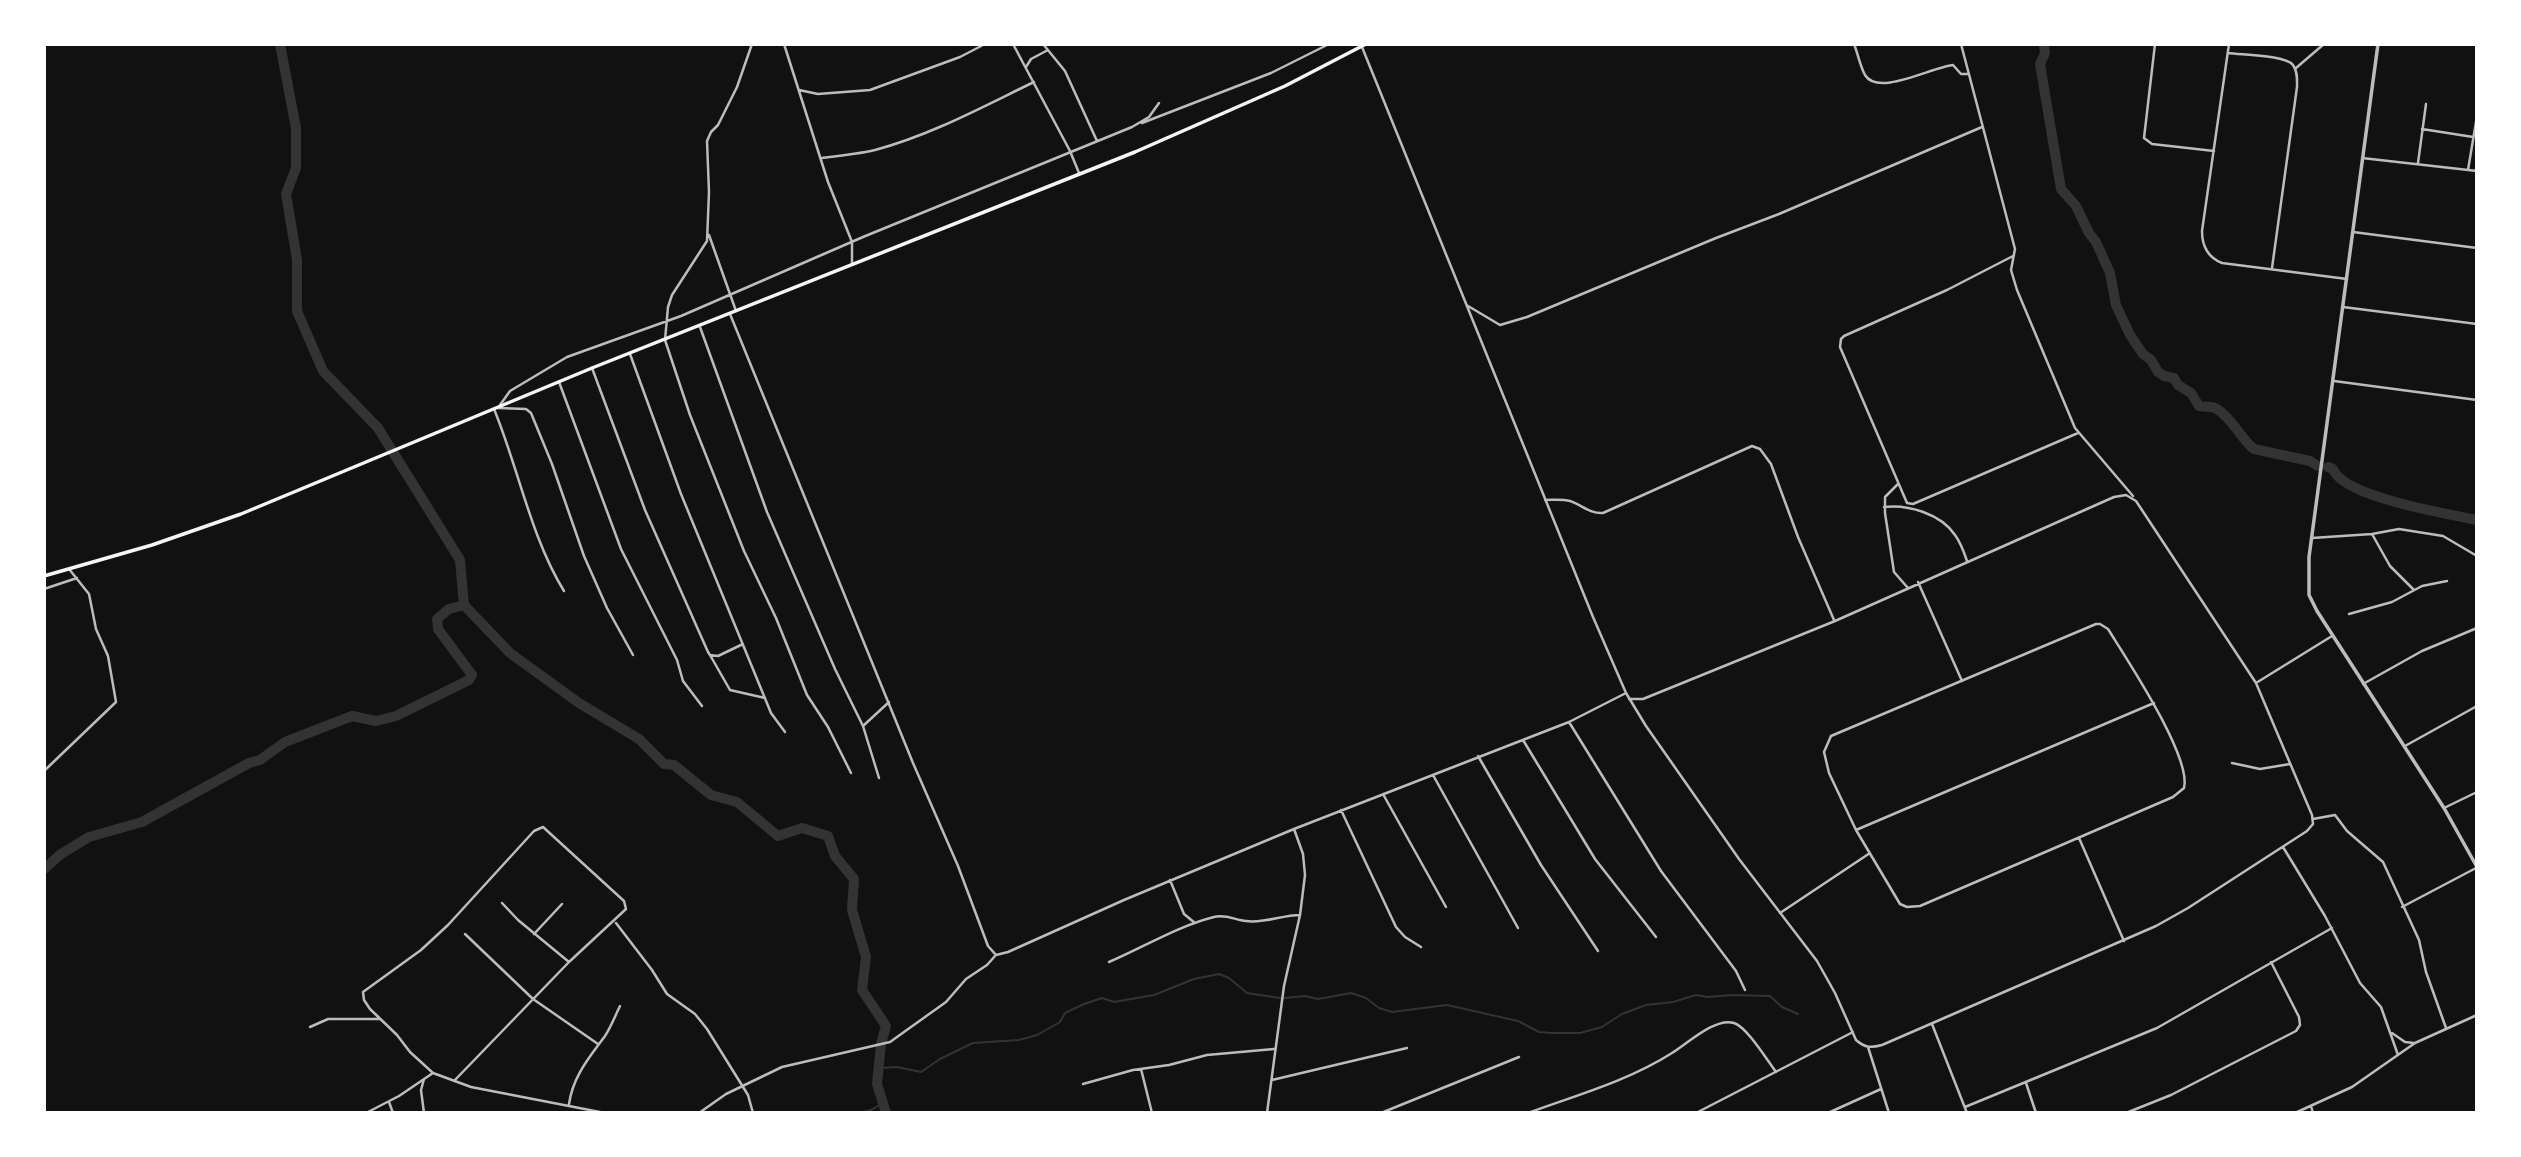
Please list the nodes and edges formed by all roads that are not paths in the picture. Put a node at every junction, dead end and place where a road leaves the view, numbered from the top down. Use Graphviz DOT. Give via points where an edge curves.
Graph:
graph roads {
  1 [pos="752,44"];
  2 [pos="784,44"];
  3 [pos="985,44"];
  4 [pos="1013,44"];
  5 [pos="1043,44"];
  6 [pos="1329,44"];
  7 [pos="1854,44"];
  8 [pos="1961,44"];
  9 [pos="2155,44"];
  10 [pos="2229,44"];
  11 [pos="2324,44"];
  12 [pos="2378,44"];
  13 [pos="1364,45"];
  14 [pos="1048,50"];
  15 [pos="2228,54"];
  16 [pos="1026,67"];
  17 [pos="2295,68"];
  18 [pos="1969,74"];
  19 [pos="1034,82"];
  20 [pos="798,90"];
  21 [pos="1159,103"];
  22 [pos="2426,104"];
  23 [pos="2477,117"];
  24 [pos="1132,127"];
  25 [pos="1982,127"];
  26 [pos="2423,130"];
  27 [pos="2473,137"];
  28 [pos="1097,142"];
  29 [pos="1070,151"];
  30 [pos="2214,151"];
  31 [pos="2362,158"];
  32 [pos="820,159"];
  33 [pos="2418,164"];
  34 [pos="2468,170"];
  35 [pos="2477,171"];
  36 [pos="1079,173"];
  37 [pos="708,232"];
  38 [pos="2353,232"];
  39 [pos="852,242"];
  40 [pos="2477,248"];
  41 [pos="2013,256"];
  42 [pos="852,265"];
  43 [pos="2272,268"];
  44 [pos="2347,279"];
  45 [pos="730,295"];
  46 [pos="1468,306"];
  47 [pos="2343,307"];
  48 [pos="736,311"];
  49 [pos="730,314"];
  50 [pos="667,321"];
  51 [pos="2477,324"];
  52 [pos="700,326"];
  53 [pos="665,340"];
  54 [pos="630,354"];
  55 [pos="592,368"];
  56 [pos="559,382"];
  57 [pos="2334,382"];
  58 [pos="2477,400"];
  59 [pos="496,409"];
  60 [pos="2078,433"];
  61 [pos="1898,484"];
  62 [pos="1545,500"];
  63 [pos="2136,501"];
  64 [pos="1884,507"];
  65 [pos="2372,534"];
  66 [pos="2312,538"];
  67 [pos="2477,556"];
  68 [pos="1967,561"];
  69 [pos="69,569"];
  70 [pos="44,576"];
  71 [pos="77,578"];
  72 [pos="2447,581"];
  73 [pos="1918,582"];
  74 [pos="1908,588"];
  75 [pos="44,589"];
  76 [pos="2414,590"];
  77 [pos="564,591"];
  78 [pos="2349,614"];
  79 [pos="1835,621"];
  80 [pos="2477,628"];
  81 [pos="2332,636"];
  82 [pos="744,644"];
  83 [pos="633,655"];
  84 [pos="710,655"];
  85 [pos="1962,681"];
  86 [pos="2256,683"];
  87 [pos="2363,684"];
  88 [pos="1626,693"];
  89 [pos="765,698"];
  90 [pos="1629,699"];
  91 [pos="889,702"];
  92 [pos="2154,703"];
  93 [pos="702,706"];
  94 [pos="2477,706"];
  95 [pos="1569,722"];
  96 [pos="863,726"];
  97 [pos="785,732"];
  98 [pos="1523,740"];
  99 [pos="2405,746"];
  100 [pos="1478,755"];
  101 [pos="2232,764"];
  102 [pos="2290,764"];
  103 [pos="44,771"];
  104 [pos="851,773"];
  105 [pos="1433,775"];
  106 [pos="879,778"];
  107 [pos="2477,792"];
  108 [pos="1383,794"];
  109 [pos="2444,808"];
  110 [pos="1341,810"];
  111 [pos="2313,820"];
  112 [pos="1294,829"];
  113 [pos="1856,830"];
  114 [pos="2079,836"];
  115 [pos="2283,847"];
  116 [pos="1870,853"];
  117 [pos="2477,868"];
  118 [pos="1170,880"];
  119 [pos="502,903"];
  120 [pos="562,904"];
  121 [pos="1446,906"];
  122 [pos="2402,907"];
  123 [pos="1780,913"];
  124 [pos="1300,915"];
  125 [pos="615,922"];
  126 [pos="1195,923"];
  127 [pos="1518,928"];
  128 [pos="2332,928"];
  129 [pos="465,934"];
  130 [pos="534,934"];
  131 [pos="1656,936"];
  132 [pos="2124,941"];
  133 [pos="1421,947"];
  134 [pos="1598,951"];
  135 [pos="996,955"];
  136 [pos="569,962"];
  137 [pos="1109,962"];
  138 [pos="2271,962"];
  139 [pos="1745,990"];
  140 [pos="533,999"];
  141 [pos="620,1006"];
  142 [pos="2477,1015"];
  143 [pos="380,1019"];
  144 [pos="1931,1024"];
  145 [pos="310,1027"];
  146 [pos="2446,1028"];
  147 [pos="2390,1031"];
  148 [pos="1853,1032"];
  149 [pos="2415,1043"];
  150 [pos="598,1044"];
  151 [pos="1408,1048"];
  152 [pos="1868,1048"];
  153 [pos="1274,1049"];
  154 [pos="2398,1055"];
  155 [pos="1519,1057"];
  156 [pos="1140,1069"];
  157 [pos="1776,1072"];
  158 [pos="433,1073"];
  159 [pos="424,1078"];
  160 [pos="1272,1080"];
  161 [pos="454,1081"];
  162 [pos="2026,1083"];
  163 [pos="1083,1084"];
  164 [pos="742,1086"];
  165 [pos="1881,1089"];
  166 [pos="389,1102"];
  167 [pos="569,1105"];
  168 [pos="2311,1106"];
  169 [pos="1965,1107"];
  170 [pos="366,1113"];
  171 [pos="393,1113"];
  172 [pos="424,1113"];
  173 [pos="606,1113"];
  174 [pos="699,1113"];
  175 [pos="753,1113"];
  176 [pos="1152,1113"];
  177 [pos="1267,1113"];
  178 [pos="1381,1113"];
  179 [pos="1528,1113"];
  180 [pos="1696,1113"];
  181 [pos="1828,1113"];
  182 [pos="1889,1113"];
  183 [pos="1967,1113"];
  184 [pos="2036,1113"];
  185 [pos="2126,1113"];
  186 [pos="2295,1113"];
  187 [pos="2314,1113"];
  1 -- 37 [label="street" via="737,87 705,148"];
  2 -- 20 [label="street"];
  3 -- 20 [label="street" via="870,90 817,94"];
  4 -- 16 [label="street"];
  5 -- 14 [label="street"];
  6 -- 24 [label="street" via="1271,73"];
  7 -- 18 [label="street" via="1866,77 1883,85 1953,65 1961,74"];
  8 -- 18 [label="street"];
  9 -- 30 [label="street" via="2144,138 2152,144"];
  10 -- 15 [label="street"];
  11 -- 17 [label="street"];
  12 -- 31 [label="street"];
  13 -- 36 [label="main road" via="1275,91"];
  13 -- 46 [label="street"];
  14 -- 16 [label="street"];
  14 -- 28 [label="street" via="1065,71"];
  15 -- 17 [label="street" via="2284,60"];
  15 -- 30 [label="street"];
  16 -- 19 [label="street"];
  17 -- 43 [label="street" via="2297,87"];
  18 -- 25 [label="street"];
  19 -- 29 [label="street"];
  19 -- 32 [label="street" via="909,138"];
  20 -- 32 [label="street"];
  21 -- 24 [label="street" via="1149,117"];
  22 -- 26 [label="street"];
  23 -- 27 [label="street"];
  24 -- 28 [label="street"];
  25 -- 41 [label="street" via="2015,249"];
  25 -- 46 [label="street" via="1527,317 1500,325"];
  26 -- 27 [label="street"];
  26 -- 33 [label="street"];
  27 -- 34 [label="street"];
  28 -- 29 [label="street"];
  29 -- 36 [label="street"];
  29 -- 39 [label="street"];
  30 -- 43 [label="street" via="2203,245 2222,263"];
  31 -- 33 [label="street"];
  31 -- 38 [label="street"];
  32 -- 39 [label="street"];
  33 -- 34 [label="street"];
  34 -- 35 [label="street"];
  36 -- 42 [label="main road"];
  37 -- 45 [label="street"];
  37 -- 50 [label="street" via="704,249 672,295"];
  38 -- 40 [label="street"];
  38 -- 44 [label="street"];
  39 -- 42 [label="street"];
  39 -- 45 [label="street"];
  41 -- 60 [label="street" via="2011,270 2017,290"];
  41 -- 61 [label="street" via="1841,339 1840,347"];
  42 -- 48 [label="main road"];
  43 -- 44 [label="street"];
  44 -- 47 [label="street"];
  45 -- 48 [label="street"];
  45 -- 50 [label="street"];
  46 -- 62 [label="street"];
  47 -- 51 [label="street"];
  47 -- 57 [label="street"];
  48 -- 49 [label="main road"];
  49 -- 52 [label="main road"];
  49 -- 91 [label="street"];
  50 -- 53 [label="street"];
  50 -- 59 [label="street" via="567,357 510,391"];
  52 -- 53 [label="main road"];
  52 -- 96 [label="street" via="766,512"];
  53 -- 54 [label="main road"];
  53 -- 104 [label="street" via="744,551 807,695"];
  54 -- 55 [label="main road"];
  54 -- 82 [label="street"];
  55 -- 56 [label="main road"];
  55 -- 84 [label="street" via="645,510"];
  56 -- 59 [label="main road"];
  56 -- 93 [label="street" via="626,561 677,660 683,681"];
  57 -- 58 [label="street"];
  57 -- 66 [label="street"];
  59 -- 69 [label="main road" via="241,514"];
  59 -- 77 [label="street" via="526,501"];
  59 -- 83 [label="street" via="531,413 584,556"];
  60 -- 61 [label="street" via="1913,504 1907,503"];
  60 -- 63 [label="street"];
  61 -- 64 [label="street" via="1885,497"];
  62 -- 79 [label="street" via="1572,502 1603,513 1755,446 1771,464"];
  62 -- 88 [label="street"];
  63 -- 68 [label="street" via="2126,495 2114,497"];
  63 -- 86 [label="street"];
  64 -- 68 [label="street" via="1910,507 1944,524 1960,543"];
  64 -- 74 [label="street" via="1894,572"];
  65 -- 66 [label="street"];
  65 -- 67 [label="street" via="2399,529 2443,536"];
  65 -- 76 [label="street" via="2390,566"];
  66 -- 81 [label="street" via="2309,594"];
  68 -- 73 [label="street"];
  69 -- 70 [label="main road"];
  69 -- 71 [label="street"];
  71 -- 75 [label="street"];
  71 -- 103 [label="street" via="89,594 116,702"];
  72 -- 76 [label="street"];
  73 -- 74 [label="street"];
  73 -- 85 [label="street"];
  74 -- 79 [label="street"];
  76 -- 78 [label="street" via="2392,602"];
  79 -- 90 [label="street" via="1643,699"];
  80 -- 87 [label="street" via="2422,651"];
  81 -- 86 [label="street"];
  81 -- 87 [label="street"];
  82 -- 84 [label="street"];
  82 -- 89 [label="street"];
  84 -- 89 [label="street" via="730,690"];
  85 -- 92 [label="street" via="2101,624"];
  85 -- 113 [label="street" via="1831,736 1824,759"];
  86 -- 102 [label="street"];
  87 -- 99 [label="street"];
  88 -- 90 [label="street"];
  88 -- 95 [label="street"];
  89 -- 97 [label="street"];
  90 -- 123 [label="street"];
  91 -- 96 [label="street"];
  91 -- 135 [label="street" via="988,946"];
  92 -- 113 [label="street"];
  92 -- 114 [label="street" via="2185,774 2184,788"];
  94 -- 99 [label="street"];
  95 -- 98 [label="street"];
  95 -- 139 [label="street" via="1661,871 1736,971"];
  96 -- 106 [label="street"];
  98 -- 100 [label="street"];
  98 -- 131 [label="street" via="1595,859"];
  99 -- 109 [label="street"];
  100 -- 105 [label="street"];
  100 -- 134 [label="street" via="1541,865"];
  101 -- 102 [label="street" via="2260,769"];
  102 -- 111 [label="street"];
  105 -- 108 [label="street"];
  105 -- 127 [label="street"];
  107 -- 109 [label="street"];
  108 -- 110 [label="street"];
  108 -- 121 [label="street"];
  109 -- 117 [label="street"];
  110 -- 112 [label="street"];
  110 -- 133 [label="street" via="1396,927"];
  111 -- 115 [label="street" via="2307,831"];
  111 -- 122 [label="street" via="2335,815 2347,831 2380,857"];
  112 -- 118 [label="street"];
  112 -- 124 [label="street" via="1305,865"];
  113 -- 116 [label="street"];
  114 -- 116 [label="street" via="1913,908 1900,904"];
  114 -- 132 [label="street"];
  115 -- 128 [label="street"];
  115 -- 132 [label="street" via="2188,908"];
  116 -- 123 [label="street"];
  117 -- 122 [label="street"];
  118 -- 126 [label="street" via="1184,914"];
  118 -- 135 [label="street"];
  119 -- 130 [label="street"];
  120 -- 130 [label="street"];
  122 -- 146 [label="street" via="2418,940"];
  123 -- 148 [label="street" via="1827,977"];
  124 -- 126 [label="street" via="1255,922 1222,915"];
  124 -- 153 [label="street"];
  125 -- 136 [label="street"];
  125 -- 143 [label="street" via="626,909 624,901 547,829 538,827 448,925 363,992"];
  125 -- 164 [label="street" via="667,994 708,1029"];
  126 -- 137 [label="street"];
  128 -- 138 [label="street"];
  128 -- 147 [label="street" via="2360,984 2381,1007"];
  129 -- 140 [label="street"];
  130 -- 136 [label="street"];
  132 -- 144 [label="street"];
  135 -- 164 [label="street" via="946,1002 890,1042 782,1067"];
  136 -- 140 [label="street"];
  138 -- 162 [label="street" via="2157,1028"];
  138 -- 185 [label="street" via="2300,1017 2296,1031"];
  140 -- 150 [label="street"];
  140 -- 161 [label="street"];
  141 -- 150 [label="street"];
  142 -- 146 [label="street"];
  143 -- 145 [label="street" via="328,1019"];
  143 -- 158 [label="street"];
  144 -- 152 [label="street"];
  144 -- 169 [label="street"];
  146 -- 149 [label="street"];
  147 -- 149 [label="street"];
  147 -- 154 [label="street"];
  148 -- 152 [label="street"];
  148 -- 157 [label="street"];
  149 -- 154 [label="street"];
  150 -- 167 [label="street" via="577,1076"];
  151 -- 160 [label="street"];
  152 -- 165 [label="street"];
  153 -- 156 [label="street" via="1207,1055"];
  153 -- 160 [label="street"];
  154 -- 168 [label="street" via="2352,1087"];
  155 -- 178 [label="street"];
  156 -- 163 [label="street"];
  156 -- 176 [label="street"];
  157 -- 179 [label="street" via="1739,1026 1730,1022 1703,1032 1663,1059 1610,1085"];
  157 -- 180 [label="street"];
  158 -- 159 [label="street"];
  158 -- 161 [label="street"];
  159 -- 166 [label="street"];
  159 -- 172 [label="street"];
  160 -- 177 [label="street"];
  161 -- 167 [label="street"];
  162 -- 169 [label="street"];
  162 -- 184 [label="street"];
  164 -- 174 [label="street"];
  164 -- 175 [label="street"];
  165 -- 181 [label="street"];
  165 -- 182 [label="street"];
  166 -- 170 [label="street"];
  166 -- 171 [label="street"];
  167 -- 173 [label="street"];
  168 -- 186 [label="street"];
  168 -- 187 [label="street"];
  169 -- 183 [label="street"];
}
